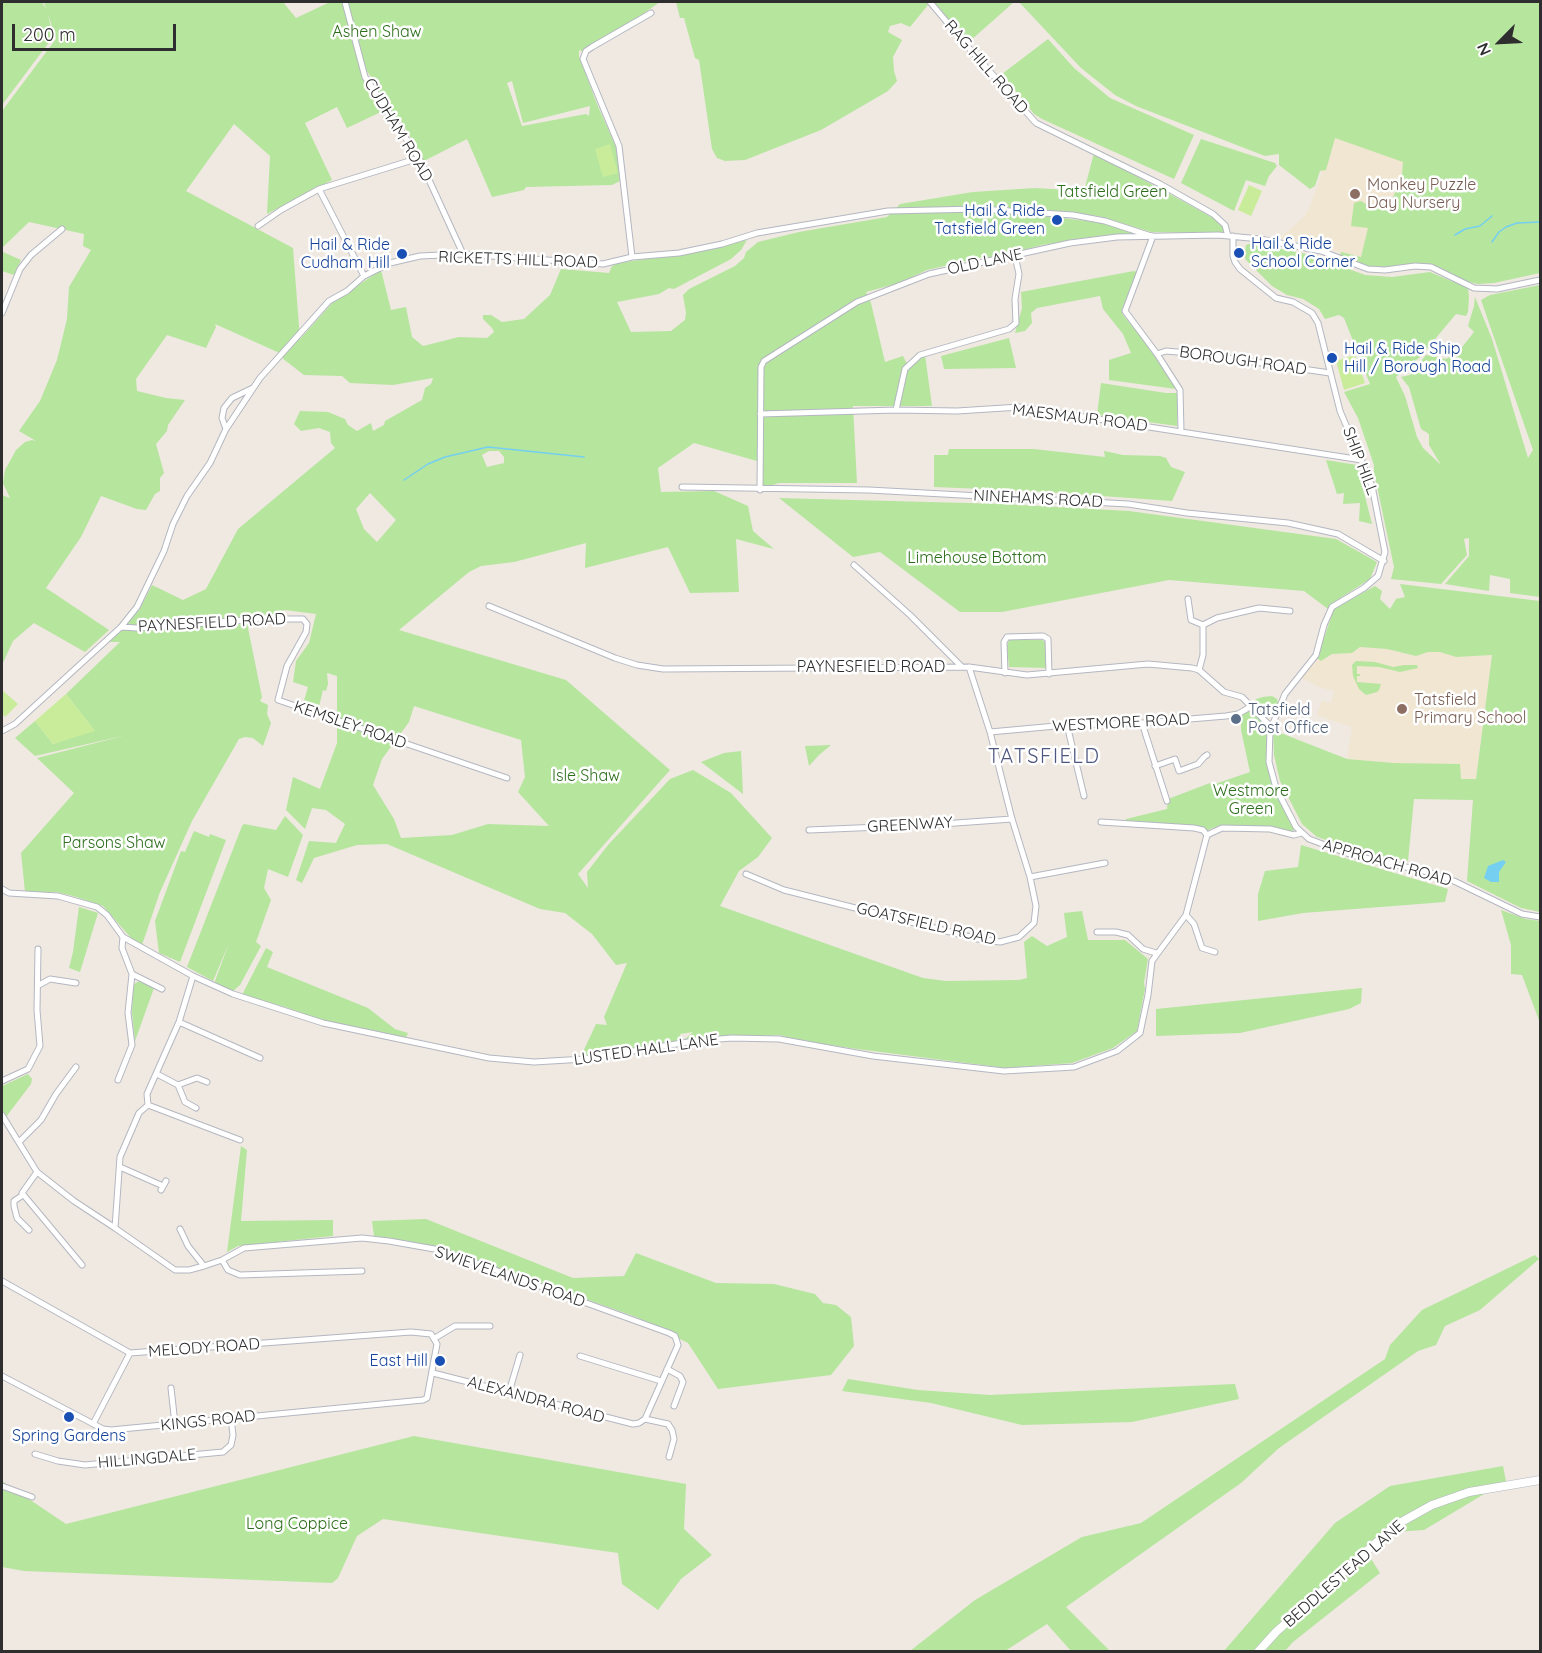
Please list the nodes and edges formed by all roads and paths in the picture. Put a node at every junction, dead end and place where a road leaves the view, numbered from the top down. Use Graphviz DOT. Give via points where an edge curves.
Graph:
graph roads {
  1 [pos="345,2"];
  2 [pos="930,2"];
  3 [pos="651,13"];
  4 [pos="419,158"];
  5 [pos="319,189"];
  6 [pos="258,226"];
  7 [pos="62,229"];
  8 [pos="1152,236"];
  9 [pos="1230,236"];
  10 [pos="463,254"];
  11 [pos="1015,256"];
  12 [pos="632,257"];
  13 [pos="364,276"];
  14 [pos="1540,280"];
  15 [pos="2,313"];
  16 [pos="1157,354"];
  17 [pos="1330,373"];
  18 [pos="254,387"];
  19 [pos="896,410"];
  20 [pos="760,414"];
  21 [pos="226,429"];
  22 [pos="1181,431"];
  23 [pos="1362,460"];
  24 [pos="682,487"];
  25 [pos="760,490"];
  26 [pos="1384,561"];
  27 [pos="854,565"];
  28 [pos="1188,599"];
  29 [pos="489,606"];
  30 [pos="1290,610"];
  31 [pos="303,619"];
  32 [pos="1203,626"];
  33 [pos="121,627"];
  34 [pos="962,667"];
  35 [pos="969,667"];
  36 [pos="1198,670"];
  37 [pos="1005,673"];
  38 [pos="1049,674"];
  39 [pos="1250,707"];
  40 [pos="1142,723"];
  41 [pos="1067,725"];
  42 [pos="1271,727"];
  43 [pos="2,731"];
  44 [pos="990,732"];
  45 [pos="1208,755"];
  46 [pos="1183,756"];
  47 [pos="1175,759"];
  48 [pos="1155,766"];
  49 [pos="507,778"];
  50 [pos="1084,796"];
  51 [pos="1167,801"];
  52 [pos="1012,819"];
  53 [pos="1101,822"];
  54 [pos="809,830"];
  55 [pos="1300,833"];
  56 [pos="1207,835"];
  57 [pos="1105,863"];
  58 [pos="746,874"];
  59 [pos="1030,877"];
  60 [pos="2,889"];
  61 [pos="1186,915"];
  62 [pos="1540,917"];
  63 [pos="1097,932"];
  64 [pos="123,937"];
  65 [pos="38,949"];
  66 [pos="1215,952"];
  67 [pos="1156,953"];
  68 [pos="132,974"];
  69 [pos="193,976"];
  70 [pos="76,983"];
  71 [pos="39,985"];
  72 [pos="162,988"];
  73 [pos="179,1022"];
  74 [pos="260,1058"];
  75 [pos="76,1067"];
  76 [pos="157,1074"];
  77 [pos="118,1080"];
  78 [pos="2,1081"];
  79 [pos="207,1082"];
  80 [pos="178,1085"];
  81 [pos="148,1105"];
  82 [pos="196,1107"];
  83 [pos="3,1119"];
  84 [pos="240,1140"];
  85 [pos="19,1142"];
  86 [pos="120,1167"];
  87 [pos="37,1172"];
  88 [pos="163,1186"];
  89 [pos="23,1196"];
  90 [pos="115,1227"];
  91 [pos="180,1229"];
  92 [pos="28,1230"];
  93 [pos="222,1260"];
  94 [pos="82,1265"];
  95 [pos="204,1266"];
  96 [pos="362,1271"];
  97 [pos="2,1281"];
  98 [pos="490,1326"];
  99 [pos="435,1338"];
  100 [pos="130,1353"];
  101 [pos="520,1355"];
  102 [pos="580,1356"];
  103 [pos="667,1369"];
  104 [pos="433,1373"];
  105 [pos="2,1376"];
  106 [pos="662,1381"];
  107 [pos="171,1388"];
  108 [pos="509,1392"];
  109 [pos="674,1406"];
  110 [pos="231,1418"];
  111 [pos="645,1419"];
  112 [pos="93,1424"];
  113 [pos="175,1424"];
  114 [pos="34,1454"];
  115 [pos="669,1457"];
  116 [pos="1540,1480"];
  117 [pos="2,1486"];
  118 [pos="32,1497"];
  119 [pos="1258,1652"];
  1 -- 4 [label="street, CUDHAM ROAD" via="365,77"];
  2 -- 9 [label="street, RAG HILL ROAD" via="1036,123 1212,214 1226,225"];
  3 -- 12 [label="street" via="592,46 583,59 619,146"];
  4 -- 5 [label="street"];
  4 -- 10 [label="street, CUDHAM ROAD"];
  5 -- 6 [label="street"];
  5 -- 13 [label="street"];
  7 -- 15 [label="street" via="20,269"];
  8 -- 9 [label="street, OLD LANE"];
  8 -- 11 [label="street, OLD LANE" via="1070,243"];
  8 -- 12 [label="street, RICKETTS HILL ROAD" via="1073,215 978,209 888,211 757,233 679,253"];
  8 -- 16 [label="street" via="1125,312"];
  9 -- 14 [label="street, OLD LANE" via="1321,251 1368,269 1431,267 1474,288 1497,289"];
  9 -- 17 [label="street, SHIP HILL" via="1240,269 1276,298 1312,313"];
  10 -- 12 [label="street, RICKETTS HILL ROAD" via="603,264"];
  10 -- 13 [label="street, RICKETTS HILL ROAD" via="420,256 390,263"];
  11 -- 19 [label="street" via="1019,274 1016,323 1009,329 920,355 905,369"];
  11 -- 20 [label="street, OLD LANE" via="929,274 857,302 764,361"];
  13 -- 18 [label="street, RICKETTS HILL ROAD" via="329,301"];
  16 -- 17 [label="street, BOROUGH ROAD" via="1200,354"];
  16 -- 22 [label="street" via="1180,390"];
  17 -- 23 [label="street, SHIP HILL" via="1340,411"];
  18 -- 21 [label="street, RICKETTS HILL ROAD"];
  18 -- 21 [label="street" via="232,398 224,408"];
  19 -- 20 [label="street, MAESMAUR ROAD"];
  19 -- 22 [label="street, MAESMAUR ROAD" via="1020,407"];
  20 -- 25 [label="street"];
  21 -- 33 [label="street, RICKETTS HILL ROAD" via="173,524 137,607"];
  22 -- 23 [label="street, MAESMAUR ROAD"];
  23 -- 26 [label="street, SHIP HILL" via="1375,496"];
  24 -- 25 [label="street, NINEHAMS ROAD"];
  25 -- 26 [label="street, NINEHAMS ROAD" via="869,490 1128,504 1298,525 1338,534"];
  26 -- 42 [label="street" via="1374,581 1332,608 1316,655 1285,694"];
  27 -- 34 [label="street"];
  28 -- 32 [label="street" via="1191,620"];
  29 -- 34 [label="street, PAYNESFIELD ROAD" via="615,658 663,669"];
  30 -- 32 [label="street" via="1259,609 1217,618"];
  31 -- 33 [label="street, PAYNESFIELD ROAD"];
  31 -- 49 [label="street, KEMSLEY ROAD" via="306,632 287,666 278,700"];
  32 -- 36 [label="street" via="1203,655"];
  33 -- 43 [label="street, RICKETTS HILL ROAD" via="15,724"];
  34 -- 35 [label="street, PAYNESFIELD ROAD"];
  35 -- 37 [label="street, PAYNESFIELD ROAD"];
  35 -- 44 [label="street, GOATSFIELD ROAD"];
  36 -- 38 [label="street, PAYNESFIELD ROAD" via="1148,664"];
  36 -- 39 [label="street" via="1224,692 1242,697"];
  37 -- 38 [label="street, PAYNESFIELD ROAD"];
  37 -- 38 [label="street" via="1007,637 1043,636 1048,639"];
  39 -- 40 [label="street, WESTMORE ROAD" via="1238,714"];
  39 -- 42 [label="street"];
  40 -- 41 [label="street, WESTMORE ROAD"];
  40 -- 48 [label="street"];
  41 -- 44 [label="street, WESTMORE ROAD"];
  41 -- 50 [label="street"];
  42 -- 55 [label="street" via="1272,776"];
  44 -- 52 [label="street, GOATSFIELD ROAD"];
  45 -- 47 [label="street" via="1198,764 1179,771"];
  46 -- 47 [label="street"];
  47 -- 48 [label="street"];
  48 -- 51 [label="street"];
  52 -- 54 [label="street, GREENWAY"];
  52 -- 59 [label="street, GOATSFIELD ROAD"];
  53 -- 56 [label="street" via="1194,828"];
  55 -- 56 [label="street" via="1222,828"];
  55 -- 62 [label="street, APPROACH ROAD" via="1352,855 1454,881 1518,912"];
  56 -- 61 [label="street, LUSTED HALL LANE"];
  57 -- 59 [label="street"];
  58 -- 59 [label="street, GOATSFIELD ROAD" via="784,890 1000,942 1019,937 1034,923 1036,906"];
  60 -- 64 [label="street, LUSTED HALL LANE" via="9,893 58,896 97,907"];
  61 -- 66 [label="street" via="1202,948"];
  61 -- 67 [label="street, LUSTED HALL LANE"];
  63 -- 67 [label="street" via="1128,934 1143,949"];
  64 -- 68 [label="street" via="122,948"];
  64 -- 69 [label="street, LUSTED HALL LANE"];
  65 -- 71 [label="street"];
  67 -- 69 [label="street, LUSTED HALL LANE" via="1140,1033 1117,1051 1074,1066 1004,1071 873,1056 779,1039 694,1041 585,1059 534,1062 489,1058 323,1023 233,994"];
  68 -- 72 [label="street"];
  68 -- 77 [label="street" via="128,1014 132,1045"];
  69 -- 73 [label="street"];
  70 -- 71 [label="street" via="50,979"];
  71 -- 78 [label="street" via="40,1046 28,1070"];
  73 -- 74 [label="street"];
  73 -- 76 [label="street"];
  75 -- 85 [label="street" via="41,1120"];
  76 -- 80 [label="street"];
  76 -- 81 [label="street" via="147,1094"];
  79 -- 80 [label="street" via="197,1078"];
  80 -- 82 [label="street" via="185,1102"];
  81 -- 84 [label="street"];
  81 -- 86 [label="street" via="139,1113 120,1157"];
  83 -- 85 [label="street, SWIEVELANDS ROAD"];
  85 -- 87 [label="street, SWIEVELANDS ROAD"];
  86 -- 88 [label="street"];
  86 -- 90 [label="street"];
  87 -- 89 [label="street"];
  87 -- 90 [label="street, SWIEVELANDS ROAD" via="74,1202"];
  89 -- 92 [label="street" via="14,1201 14,1206 17,1218"];
  89 -- 94 [label="street"];
  90 -- 95 [label="street, SWIEVELANDS ROAD" via="175,1270"];
  91 -- 95 [label="street"];
  93 -- 95 [label="street, SWIEVELANDS ROAD"];
  93 -- 96 [label="street" via="228,1270 240,1275"];
  93 -- 103 [label="street, SWIEVELANDS ROAD" via="244,1248 362,1238 440,1250 675,1336 678,1345"];
  97 -- 100 [label="street, MELODY ROAD"];
  98 -- 99 [label="street" via="455,1326"];
  99 -- 100 [label="street, MELODY ROAD" via="425,1332"];
  99 -- 104 [label="street"];
  100 -- 112 [label="street"];
  101 -- 108 [label="street"];
  102 -- 106 [label="street"];
  103 -- 106 [label="street"];
  103 -- 109 [label="street" via="683,1382"];
  104 -- 108 [label="street, ALEXANDRA ROAD"];
  104 -- 110 [label="street, KINGS ROAD" via="428,1398 423,1400"];
  105 -- 112 [label="street, KINGS ROAD"];
  106 -- 111 [label="street"];
  107 -- 113 [label="street"];
  108 -- 111 [label="street, ALEXANDRA ROAD" via="627,1424"];
  110 -- 113 [label="street, KINGS ROAD"];
  110 -- 114 [label="street, HILLINGDALE" via="231,1445 223,1452 85,1465"];
  111 -- 115 [label="street" via="668,1424 672,1430"];
  112 -- 113 [label="street, KINGS ROAD" via="111,1430"];
  116 -- 119 [label="street, BEDDLESTEAD LANE" via="1469,1492 1432,1505 1396,1526"];
  117 -- 118 [label="street"];
}
